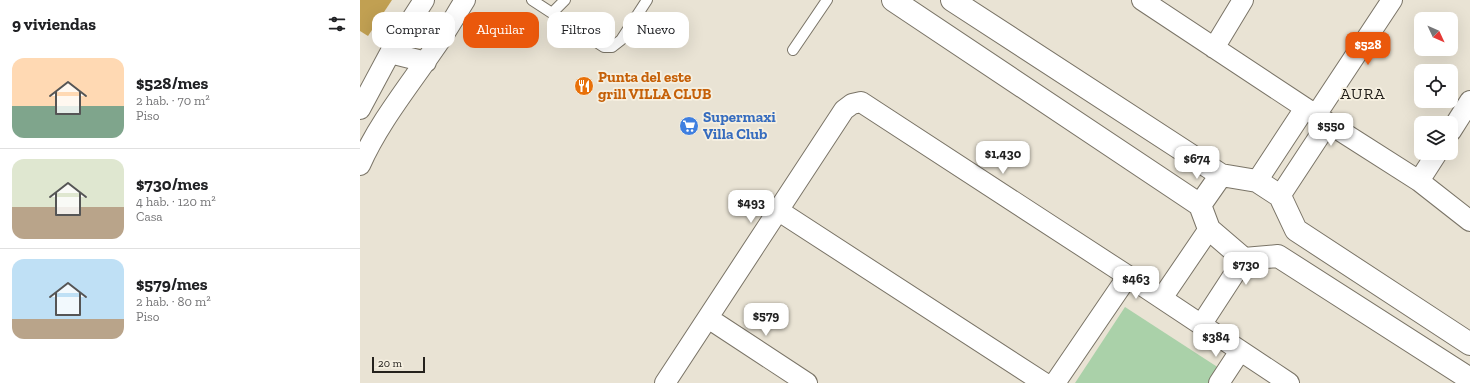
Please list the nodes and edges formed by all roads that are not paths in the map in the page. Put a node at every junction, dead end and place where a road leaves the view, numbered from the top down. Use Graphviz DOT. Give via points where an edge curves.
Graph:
graph roads {
  1 [pos="424,0"];
  2 [pos="465,0"];
  3 [pos="532,0"];
  4 [pos="566,0"];
  5 [pos="647,0"];
  6 [pos="827,0"];
  7 [pos="893,0"];
  8 [pos="952,0"];
  9 [pos="1142,0"];
  10 [pos="1243,0"];
  11 [pos="1392,0"];
  12 [pos="549,12"];
  13 [pos="554,12"];
  14 [pos="615,45"];
  15 [pos="1214,48"];
  16 [pos="793,50"];
  17 [pos="390,53"];
  18 [pos="426,62"];
  19 [pos="1470,102"];
  20 [pos="360,109"];
  21 [pos="1316,115"];
  22 [pos="1458,120"];
  23 [pos="1432,160"];
  24 [pos="360,165"];
  25 [pos="1221,176"];
  26 [pos="1257,181"];
  27 [pos="1419,181"];
  28 [pos="1280,196"];
  29 [pos="1200,204"];
  30 [pos="779,211"];
  31 [pos="1470,221"];
  32 [pos="1209,229"];
  33 [pos="1296,230"];
  34 [pos="1278,256"];
  35 [pos="1244,259"];
  36 [pos="1128,276"];
  37 [pos="1162,298"];
  38 [pos="708,318"];
  39 [pos="1202,326"];
  40 [pos="1470,344"];
  41 [pos="1240,351"];
  42 [pos="1470,379"];
  43 [pos="665,383"];
  44 [pos="807,383"];
  45 [pos="1044,383"];
  46 [pos="1055,383"];
  47 [pos="1219,383"];
  48 [pos="1290,383"];
  1 -- 17 [label="street"];
  2 -- 18 [label="street"];
  3 -- 12 [label="lane"];
  4 -- 13 [label="lane"];
  5 -- 14 [label="lane" via="621,40"];
  6 -- 16 [label="lane"];
  7 -- 29 [label="street"];
  8 -- 25 [label="street"];
  9 -- 15 [label="street"];
  10 -- 15 [label="street"];
  11 -- 21 [label="street"];
  15 -- 21 [label="street"];
  17 -- 18 [label="street"];
  17 -- 20 [label="street"];
  18 -- 24 [label="street" via="367,149"];
  19 -- 22 [label="street"];
  21 -- 26 [label="street"];
  21 -- 27 [label="street"];
  21 -- 28 [label="street"];
  23 -- 27 [label="street"];
  25 -- 26 [label="street"];
  25 -- 29 [label="street"];
  26 -- 28 [label="street"];
  27 -- 31 [label="street"];
  28 -- 33 [label="street"];
  29 -- 32 [label="street"];
  30 -- 36 [label="street" via="844,110 852,104 862,102"];
  30 -- 38 [label="street"];
  30 -- 45 [label="street"];
  32 -- 35 [label="street"];
  32 -- 37 [label="street"];
  33 -- 34 [label="street"];
  33 -- 40 [label="street"];
  34 -- 35 [label="street"];
  34 -- 42 [label="street"];
  35 -- 39 [label="street"];
  36 -- 37 [label="street"];
  36 -- 46 [label="street"];
  37 -- 39 [label="street"];
  38 -- 43 [label="street"];
  38 -- 44 [label="street"];
  39 -- 41 [label="street"];
  41 -- 47 [label="street"];
  41 -- 48 [label="street"];
}
